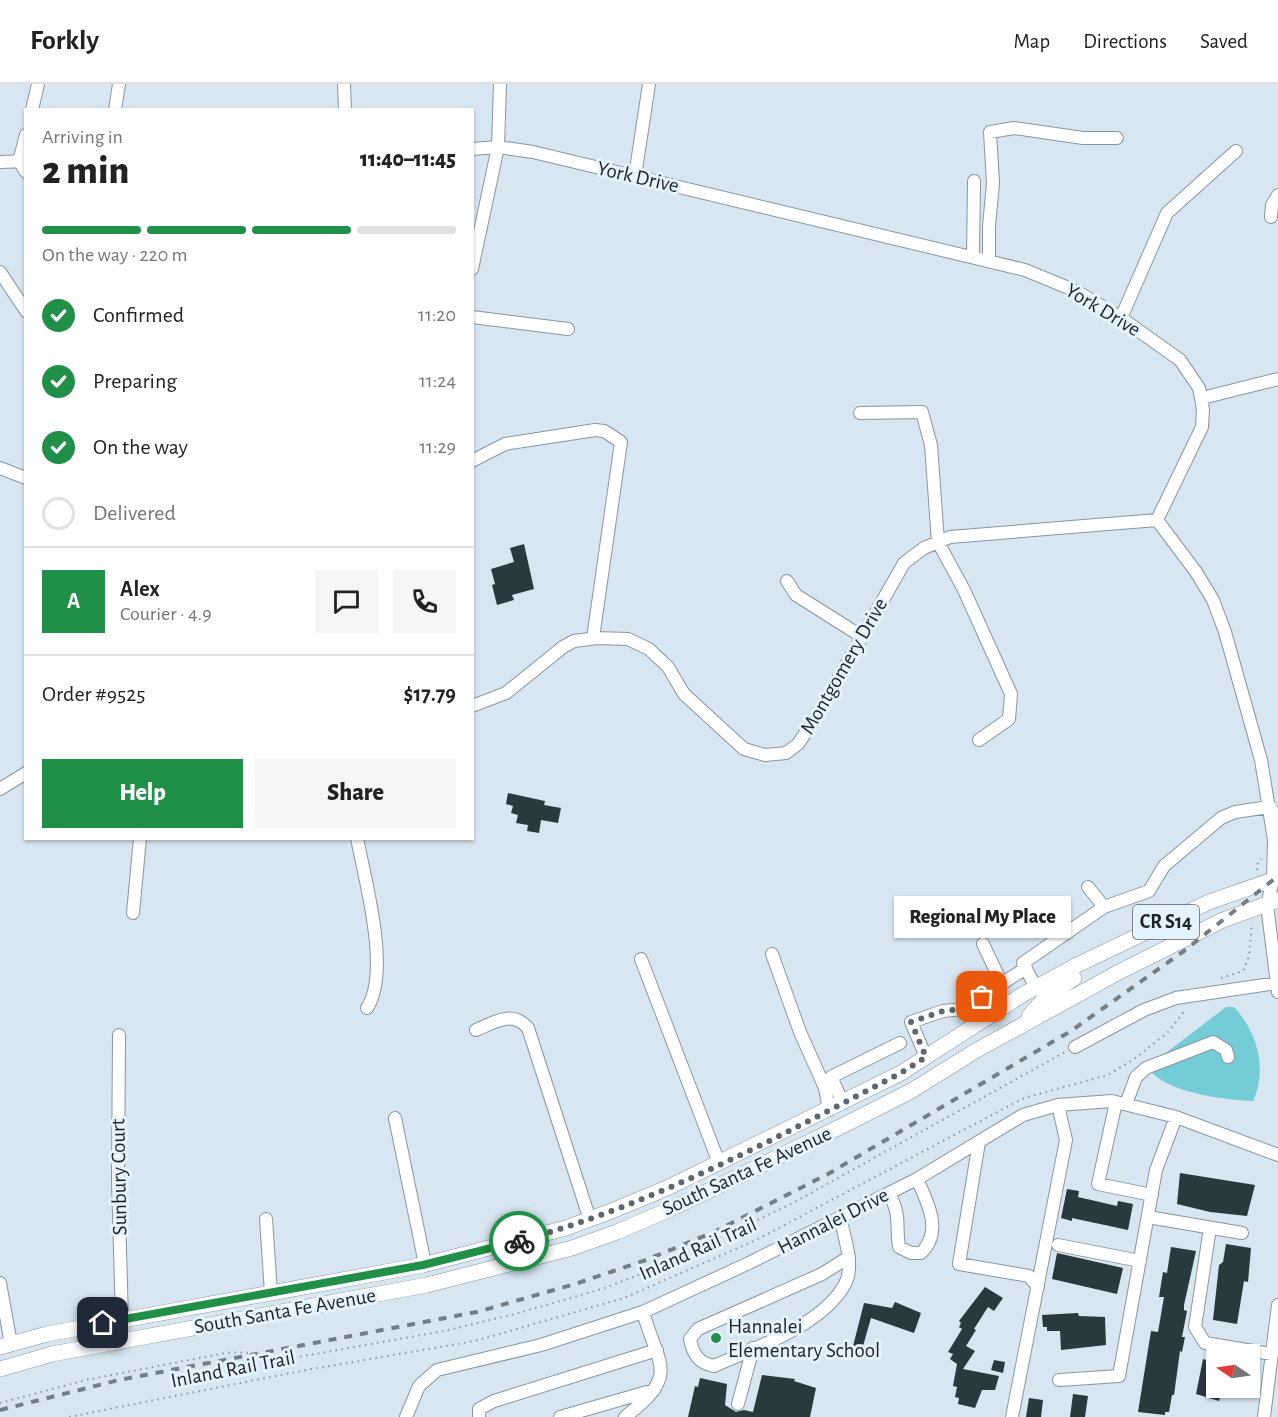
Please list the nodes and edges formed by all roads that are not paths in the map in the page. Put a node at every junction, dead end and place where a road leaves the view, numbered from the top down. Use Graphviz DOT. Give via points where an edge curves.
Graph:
graph roads {
  1 [pos="38,84"];
  2 [pos="119,84"];
  3 [pos="344,84"];
  4 [pos="500,84"];
  5 [pos="649,84"];
  6 [pos="32,108"];
  7 [pos="115,108"];
  8 [pos="345,108"];
  9 [pos="1117,138"];
  10 [pos="498,147"];
  11 [pos="474,149"];
  12 [pos="1236,151"];
  13 [pos="0,162"];
  14 [pos="23,165"];
  15 [pos="635,176"];
  16 [pos="974,181"];
  17 [pos="1278,195"];
  18 [pos="1271,217"];
  19 [pos="973,256"];
  20 [pos="474,260"];
  21 [pos="989,261"];
  22 [pos="0,272"];
  23 [pos="24,308"];
  24 [pos="474,316"];
  25 [pos="1121,318"];
  26 [pos="568,329"];
  27 [pos="1278,379"];
  28 [pos="1202,398"];
  29 [pos="860,413"];
  30 [pos="474,460"];
  31 [pos="0,468"];
  32 [pos="24,477"];
  33 [pos="1157,520"];
  34 [pos="938,542"];
  35 [pos="787,581"];
  36 [pos="861,636"];
  37 [pos="593,638"];
  38 [pos="474,705"];
  39 [pos="979,740"];
  40 [pos="24,774"];
  41 [pos="0,789"];
  42 [pos="1269,807"];
  43 [pos="1278,825"];
  44 [pos="140,840"];
  45 [pos="357,840"];
  46 [pos="1276,879"];
  47 [pos="1088,887"];
  48 [pos="1274,901"];
  49 [pos="1104,907"];
  50 [pos="133,913"];
  51 [pos="983,944"];
  52 [pos="772,954"];
  53 [pos="641,959"];
  54 [pos="1026,968"];
  55 [pos="1002,984"];
  56 [pos="1036,988"];
  57 [pos="1277,988"];
  58 [pos="367,1008"];
  59 [pos="1021,1025"];
  60 [pos="476,1030"];
  61 [pos="119,1035"];
  62 [pos="900,1043"];
  63 [pos="1075,1047"];
  64 [pos="926,1057"];
  65 [pos="1228,1057"];
  66 [pos="843,1103"];
  67 [pos="1121,1103"];
  68 [pos="1058,1105"];
  69 [pos="829,1110"];
  70 [pos="1176,1117"];
  71 [pos="395,1118"];
  72 [pos="979,1142"];
  73 [pos="1278,1155"];
  74 [pos="719,1163"];
  75 [pos="917,1179"];
  76 [pos="889,1193"];
  77 [pos="1152,1195"];
  78 [pos="840,1217"];
  79 [pos="1148,1217"];
  80 [pos="266,1219"];
  81 [pos="590,1220"];
  82 [pos="1210,1228"];
  83 [pos="1242,1233"];
  84 [pos="1058,1245"];
  85 [pos="849,1257"];
  86 [pos="1140,1261"];
  87 [pos="425,1264"];
  88 [pos="0,1283"];
  89 [pos="1038,1287"];
  90 [pos="271,1293"];
  91 [pos="1278,1305"];
  92 [pos="643,1312"];
  93 [pos="122,1320"];
  94 [pos="6,1346"];
  95 [pos="753,1348"];
  96 [pos="657,1350"];
  97 [pos="1272,1354"];
  98 [pos="0,1369"];
  99 [pos="1059,1380"];
  100 [pos="656,1389"];
  101 [pos="738,1404"];
  102 [pos="406,1417"];
  103 [pos="479,1417"];
  104 [pos="560,1417"];
  105 [pos="625,1417"];
  106 [pos="1012,1417"];
  107 [pos="1264,1417"];
  1 -- 6 [label="street"];
  2 -- 7 [label="street"];
  3 -- 8 [label="street"];
  4 -- 10 [label="street"];
  5 -- 15 [label="street"];
  9 -- 21 [label="street" via="1083,138 1014,128 990,132 993,183"];
  10 -- 11 [label="street, York Drive"];
  10 -- 15 [label="street, York Drive"];
  10 -- 20 [label="street"];
  12 -- 25 [label="street" via="1167,213"];
  13 -- 14 [label="street"];
  15 -- 19 [label="street, York Drive"];
  16 -- 19 [label="street"];
  17 -- 18 [label="street"];
  19 -- 21 [label="street, York Drive"];
  21 -- 25 [label="street, York Drive" via="1051,279"];
  22 -- 23 [label="street"];
  24 -- 26 [label="street"];
  25 -- 28 [label="street, York Drive" via="1180,360"];
  27 -- 28 [label="street"];
  28 -- 33 [label="street, York Drive" via="1202,427"];
  29 -- 34 [label="street" via="922,412 931,445"];
  30 -- 37 [label="street" via="505,444 595,430 621,442"];
  31 -- 32 [label="street"];
  33 -- 34 [label="street, Montgomery Drive" via="950,537"];
  33 -- 42 [label="street" via="1213,600 1261,760"];
  34 -- 36 [label="street, Montgomery Drive" via="904,563"];
  34 -- 39 [label="street" via="1011,694 1009,719"];
  35 -- 36 [label="street" via="796,595"];
  36 -- 37 [label="street, Montgomery Drive" via="798,744 786,753 765,756 744,749 718,727 684,694 668,667 650,648 628,639"];
  37 -- 38 [label="street, Montgomery Drive" via="563,647 506,693"];
  40 -- 41 [label="street"];
  42 -- 43 [label="main road"];
  42 -- 46 [label="street"];
  42 -- 49 [label="street" via="1221,818 1164,866 1149,891"];
  44 -- 50 [label="street"];
  45 -- 58 [label="street" via="378,972 374,997"];
  46 -- 48 [label="street"];
  46 -- 56 [label="main road, South Santa Fe Avenue / CR S14" via="1172,919"];
  46 -- 59 [label="main road" via="1062,984"];
  47 -- 49 [label="street"];
  48 -- 57 [label="street"];
  48 -- 59 [label="main road, South Santa Fe Avenue / CR S14" via="1223,920"];
  49 -- 54 [label="street" via="1023,963"];
  51 -- 55 [label="street"];
  52 -- 69 [label="street" via="825,1088"];
  53 -- 74 [label="street"];
  54 -- 55 [label="street"];
  54 -- 56 [label="street"];
  55 -- 64 [label="street" via="963,1009 911,1022"];
  56 -- 64 [label="main road, South Santa Fe Avenue / CR S14"];
  57 -- 63 [label="street" via="1176,998 1144,1010"];
  59 -- 98 [label="main road, South Santa Fe Avenue / CR S14" via="911,1091 844,1125 675,1207 572,1248 427,1285 62,1352"];
  60 -- 81 [label="street" via="507,1018 515,1018 528,1028"];
  61 -- 93 [label="street, Sunbury Court"];
  62 -- 66 [label="street" via="831,1077"];
  64 -- 66 [label="main road, South Santa Fe Avenue / CR S14"];
  65 -- 67 [label="street" via="1226,1050 1213,1042 1146,1068"];
  66 -- 69 [label="main road, South Santa Fe Avenue / CR S14"];
  67 -- 68 [label="street, Hannalei Drive"];
  67 -- 70 [label="street, Hannalei Drive"];
  67 -- 77 [label="street" via="1098,1184"];
  68 -- 72 [label="street, Hannalei Drive" via="1023,1115"];
  68 -- 89 [label="street" via="1066,1140"];
  69 -- 74 [label="main road, South Santa Fe Avenue / CR S14"];
  70 -- 73 [label="street, Hannalei Drive"];
  70 -- 77 [label="street" via="1156,1170"];
  71 -- 87 [label="street"];
  72 -- 75 [label="street, Hannalei Drive"];
  72 -- 89 [label="street" via="959,1264 1029,1276"];
  74 -- 81 [label="main road, South Santa Fe Avenue / CR S14"];
  75 -- 76 [label="street, Hannalei Drive"];
  75 -- 76 [label="street" via="933,1220 930,1244 921,1253 899,1247 900,1219"];
  76 -- 78 [label="street, Hannalei Drive"];
  77 -- 79 [label="street"];
  78 -- 85 [label="street"];
  78 -- 92 [label="street, Hannalei Drive"];
  79 -- 82 [label="street"];
  79 -- 86 [label="street"];
  80 -- 90 [label="street"];
  81 -- 87 [label="main road, South Santa Fe Avenue / CR S14"];
  82 -- 83 [label="street"];
  82 -- 97 [label="street" via="1196,1327 1204,1343"];
  84 -- 86 [label="street"];
  85 -- 95 [label="street" via="845,1284 815,1318"];
  85 -- 95 [label="street" via="822,1275 699,1329 690,1339 693,1352 703,1364 714,1366"];
  86 -- 99 [label="street" via="1119,1376"];
  87 -- 90 [label="main road, South Santa Fe Avenue / CR S14"];
  88 -- 94 [label="street"];
  89 -- 106 [label="street"];
  90 -- 93 [label="main road, South Santa Fe Avenue / CR S14"];
  91 -- 97 [label="street"];
  92 -- 96 [label="street"];
  92 -- 102 [label="street, Hannalei Drive" via="541,1345 437,1370 419,1386"];
  93 -- 94 [label="main road, South Santa Fe Avenue / CR S14"];
  95 -- 101 [label="street"];
  96 -- 100 [label="street" via="661,1378"];
  96 -- 103 [label="street" via="494,1401 479,1409"];
  97 -- 107 [label="street"];
  100 -- 104 [label="street"];
  100 -- 105 [label="street"];
}
